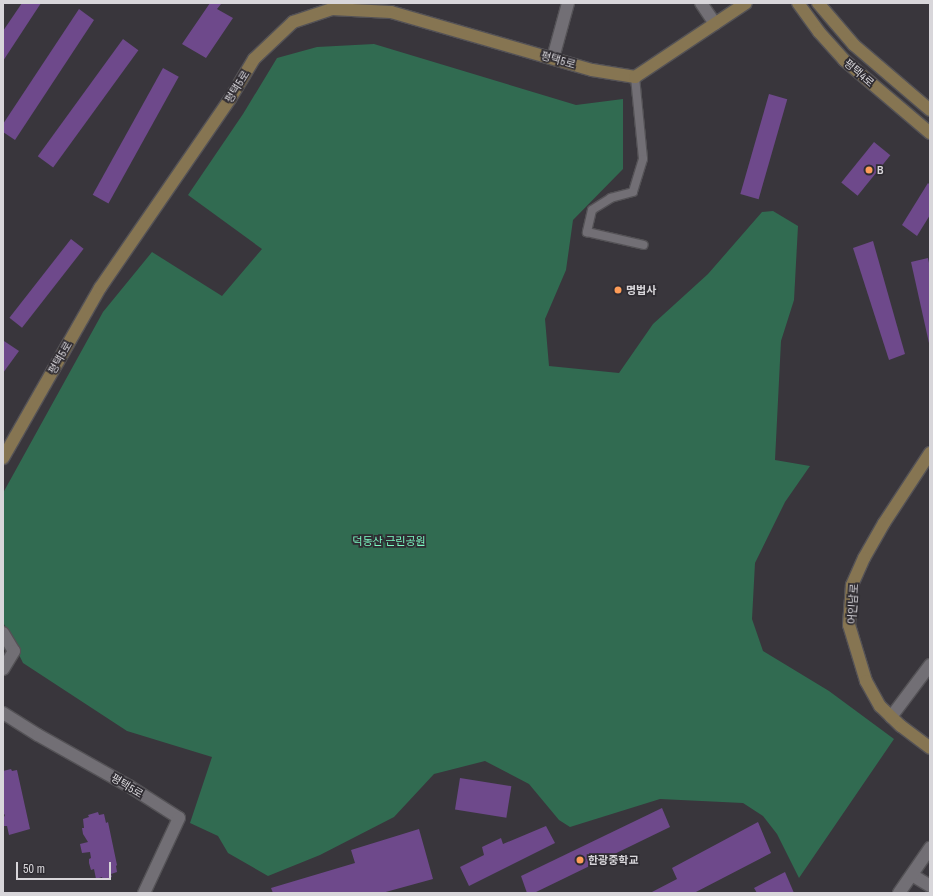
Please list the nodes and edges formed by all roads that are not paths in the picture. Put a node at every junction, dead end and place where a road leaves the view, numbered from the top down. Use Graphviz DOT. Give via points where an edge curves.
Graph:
graph roads {
  1 [pos="568,3"];
  2 [pos="701,3"];
  3 [pos="746,3"];
  4 [pos="798,3"];
  5 [pos="818,3"];
  6 [pos="715,24"];
  7 [pos="553,58"];
  8 [pos="635,77"];
  9 [pos="930,110"];
  10 [pos="930,133"];
  11 [pos="644,245"];
  12 [pos="930,453"];
  13 [pos="3,458"];
  14 [pos="3,633"];
  15 [pos="930,665"];
  16 [pos="3,669"];
  17 [pos="3,713"];
  18 [pos="892,717"];
  19 [pos="930,748"];
  20 [pos="930,848"];
  21 [pos="912,875"];
  22 [pos="930,886"];
  23 [pos="144,893"];
  24 [pos="899,893"];
  1 -- 7 [label="street"];
  2 -- 6 [label="street"];
  3 -- 6 [label="street"];
  4 -- 10 [label="street, 평택4로" via="844,60"];
  5 -- 9 [label="street, 평택4로" via="854,45"];
  6 -- 8 [label="street"];
  7 -- 8 [label="street, 평택5로" via="592,70"];
  7 -- 13 [label="street, 평택5로" via="391,12 332,9 293,22 254,60 100,288"];
  8 -- 11 [label="lane" via="643,159 633,192 611,198 592,210 587,232"];
  12 -- 18 [label="street, 어인남로" via="884,523 852,585 849,625 858,655 866,681 880,706"];
  14 -- 16 [label="street" via="14,651"];
  15 -- 18 [label="street"];
  17 -- 23 [label="street, 평택5로" via="179,818"];
  18 -- 19 [label="street, 어인남로"];
  20 -- 21 [label="street"];
  21 -- 22 [label="street"];
  21 -- 24 [label="street"];
}
